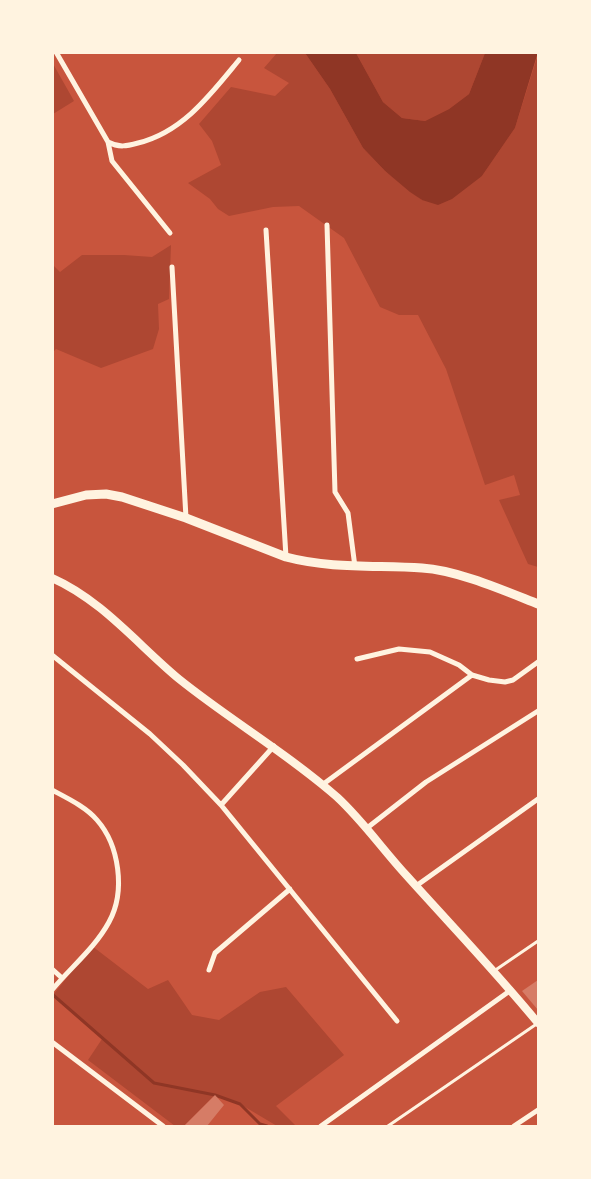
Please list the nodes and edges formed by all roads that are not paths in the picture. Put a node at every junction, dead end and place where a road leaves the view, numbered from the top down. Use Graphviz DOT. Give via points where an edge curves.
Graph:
graph roads {
  1 [pos="56,52"];
  2 [pos="239,60"];
  3 [pos="108,142"];
  4 [pos="328,225"];
  5 [pos="266,230"];
  6 [pos="170,233"];
  7 [pos="172,267"];
  8 [pos="52,504"];
  9 [pos="186,518"];
  10 [pos="286,557"];
  11 [pos="355,567"];
  12 [pos="52,578"];
  13 [pos="538,604"];
  14 [pos="52,655"];
  15 [pos="357,659"];
  16 [pos="538,662"];
  17 [pos="472,675"];
  18 [pos="538,711"];
  19 [pos="274,746"];
  20 [pos="322,785"];
  21 [pos="52,790"];
  22 [pos="538,799"];
  23 [pos="221,805"];
  24 [pos="367,828"];
  25 [pos="416,886"];
  26 [pos="290,890"];
  27 [pos="538,941"];
  28 [pos="52,969"];
  29 [pos="209,970"];
  30 [pos="494,971"];
  31 [pos="62,978"];
  32 [pos="54,988"];
  33 [pos="511,990"];
  34 [pos="397,1021"];
  35 [pos="538,1023"];
  36 [pos="52,1042"];
  37 [pos="538,1110"];
  38 [pos="163,1126"];
  39 [pos="321,1126"];
  40 [pos="388,1126"];
  41 [pos="514,1126"];
  1 -- 3 [label="street"];
  2 -- 3 [label="street" via="196,110 167,132 125,146"];
  3 -- 6 [label="street" via="112,161"];
  4 -- 11 [label="street" via="335,492 348,513"];
  5 -- 10 [label="street"];
  7 -- 9 [label="street"];
  8 -- 9 [label="main road" via="86,495 106,494"];
  9 -- 10 [label="main road"];
  10 -- 11 [label="main road"];
  11 -- 13 [label="main road" via="423,568 446,572"];
  12 -- 19 [label="street" via="83,595 178,678"];
  14 -- 23 [label="street" via="150,734"];
  15 -- 17 [label="street" via="399,649 430,652 459,665"];
  16 -- 17 [label="street" via="514,680 505,682"];
  17 -- 20 [label="street"];
  18 -- 24 [label="street" via="426,782"];
  19 -- 20 [label="street"];
  19 -- 23 [label="street"];
  20 -- 24 [label="street"];
  21 -- 31 [label="street" via="96,818 108,835 117,868 117,890 110,920"];
  22 -- 25 [label="street"];
  23 -- 26 [label="street"];
  24 -- 25 [label="street"];
  25 -- 30 [label="street"];
  26 -- 29 [label="street" via="216,953"];
  26 -- 34 [label="street"];
  27 -- 30 [label="lane"];
  28 -- 31 [label="street"];
  30 -- 33 [label="street"];
  31 -- 32 [label="street"];
  33 -- 35 [label="street"];
  33 -- 39 [label="street"];
  35 -- 40 [label="lane"];
  36 -- 38 [label="street"];
  37 -- 41 [label="street"];
}
